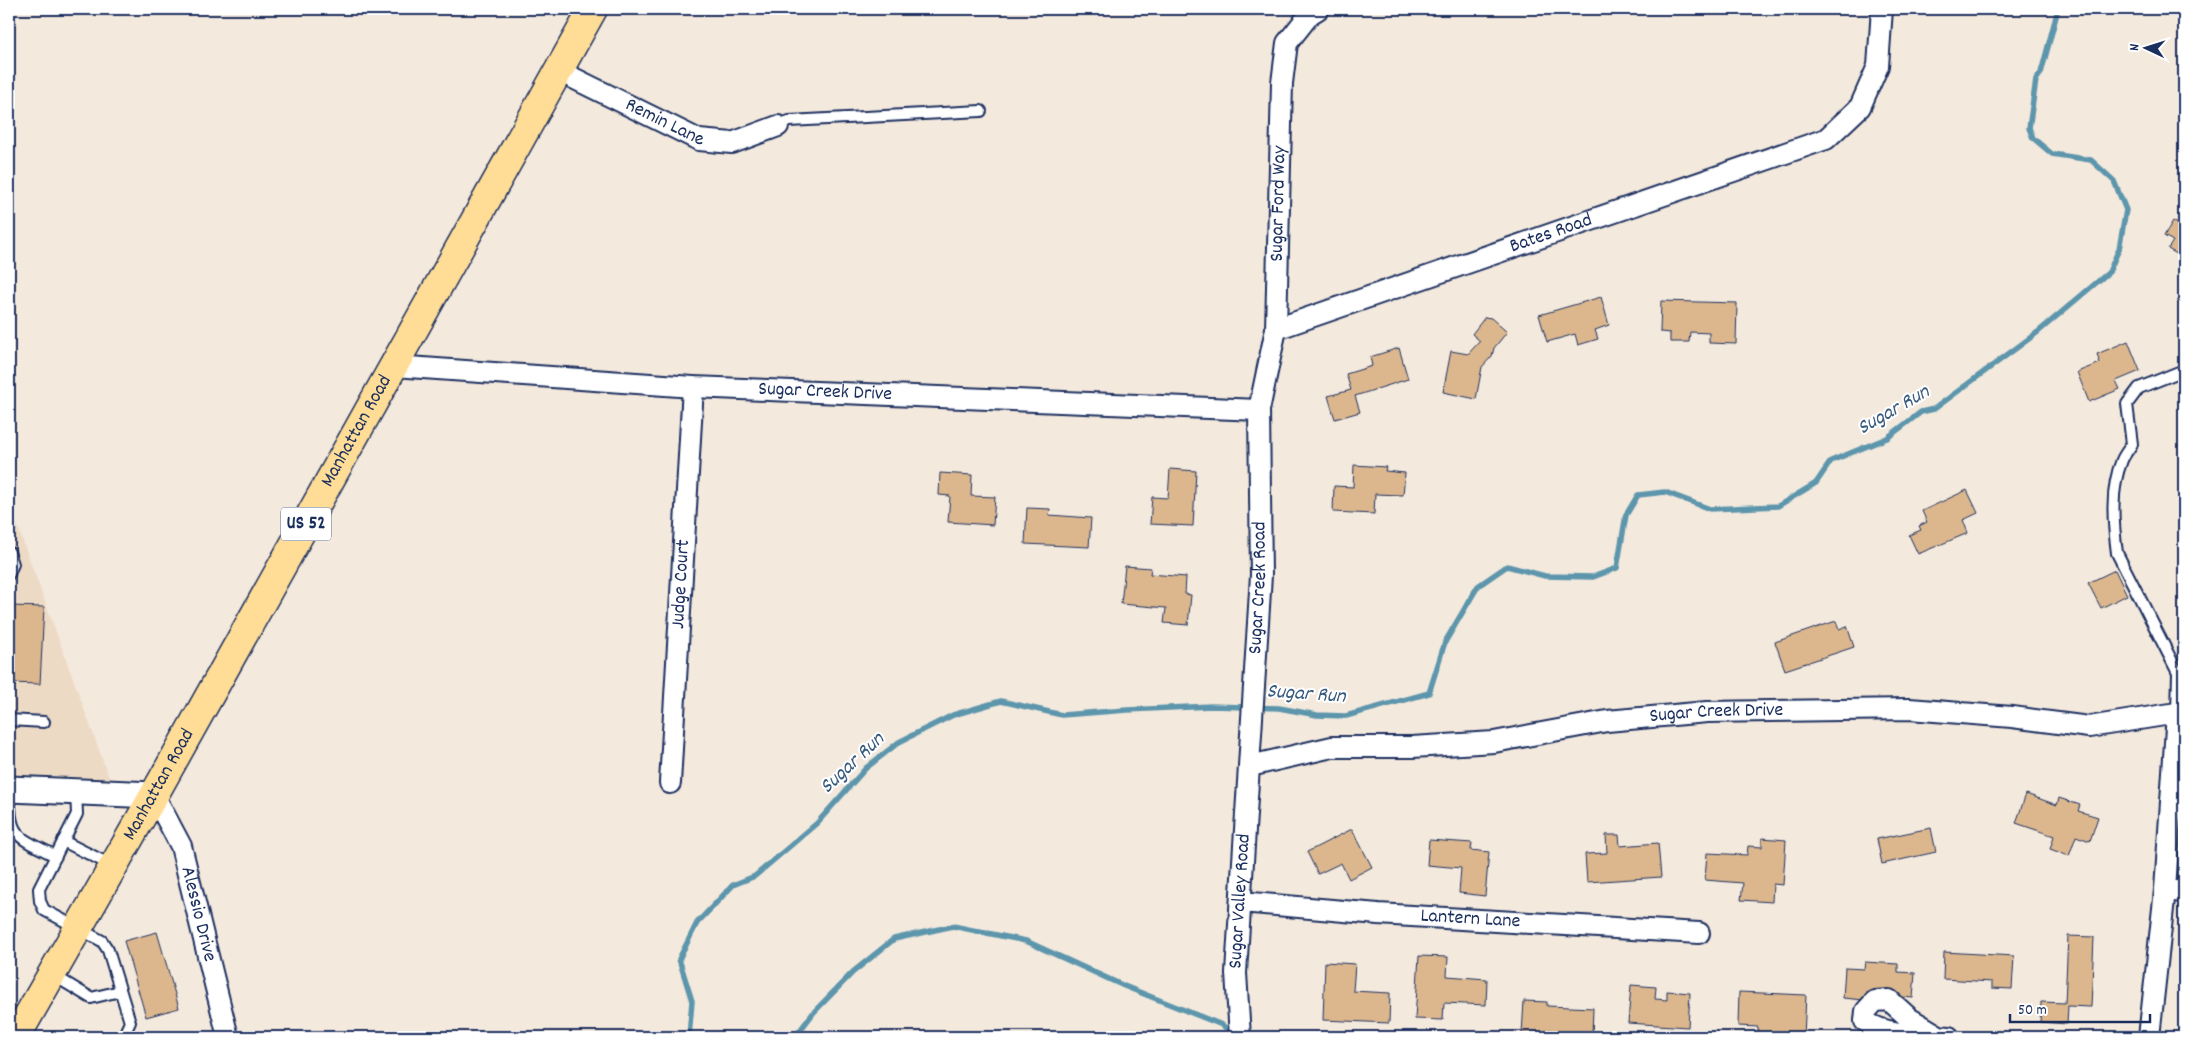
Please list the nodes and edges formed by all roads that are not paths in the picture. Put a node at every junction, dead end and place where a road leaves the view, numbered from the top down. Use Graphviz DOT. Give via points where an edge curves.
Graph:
graph roads {
  1 [pos="592,9"];
  2 [pos="1318,9"];
  3 [pos="1882,9"];
  4 [pos="557,70"];
  5 [pos="981,111"];
  6 [pos="778,126"];
  7 [pos="1276,329"];
  8 [pos="394,366"];
  9 [pos="2179,372"];
  10 [pos="693,387"];
  11 [pos="1259,410"];
  12 [pos="9,552"];
  13 [pos="9,574"];
  14 [pos="2181,712"];
  15 [pos="9,720"];
  16 [pos="44,722"];
  17 [pos="1250,766"];
  18 [pos="670,783"];
  19 [pos="9,789"];
  20 [pos="76,792"];
  21 [pos="154,795"];
  22 [pos="63,841"];
  23 [pos="56,856"];
  24 [pos="114,866"];
  25 [pos="2175,891"];
  26 [pos="1241,902"];
  27 [pos="79,928"];
  28 [pos="1700,933"];
  29 [pos="52,975"];
  30 [pos="120,991"];
  31 [pos="19,1033"];
  32 [pos="123,1037"];
  33 [pos="228,1037"];
  34 [pos="1240,1037"];
  35 [pos="2149,1037"];
  1 -- 4 [label="main road, Manhattan Road / US 52"];
  2 -- 7 [label="street, Sugar Ford Way" via="1310,14 1287,43"];
  3 -- 7 [label="street, Bates Road" via="1878,66 1860,107 1826,140"];
  4 -- 6 [label="street, Remin Lane" via="699,140 732,143"];
  4 -- 8 [label="main road, Manhattan Road / US 52"];
  5 -- 6 [label="lane" via="789,121"];
  7 -- 11 [label="street, Sugar Ford Way"];
  8 -- 10 [label="street, Sugar Creek Drive"];
  8 -- 21 [label="main road, Manhattan Road / US 52"];
  9 -- 14 [label="lane" via="2139,388 2127,404 2132,444 2122,460 2114,494 2117,553 2178,673"];
  10 -- 11 [label="street, Sugar Creek Drive"];
  10 -- 18 [label="street, Judge Court"];
  11 -- 17 [label="street, Sugar Creek Road" via="1261,575"];
  12 -- 13 [label="lane" via="13,564"];
  14 -- 17 [label="street, Sugar Creek Drive" via="2089,727 1909,708 1707,712 1607,721 1494,742 1332,747"];
  14 -- 25 [label="street"];
  15 -- 16 [label="lane"];
  17 -- 26 [label="street, Sugar Valley Road"];
  19 -- 20 [label="street"];
  19 -- 23 [label="lane" via="11,824 23,840"];
  20 -- 21 [label="street"];
  20 -- 22 [label="lane" via="77,814"];
  21 -- 24 [label="main road, Manhattan Road / US 52"];
  21 -- 33 [label="street, Alessio Drive" via="181,846"];
  22 -- 23 [label="lane"];
  22 -- 24 [label="lane"];
  23 -- 27 [label="lane" via="39,889 40,901 44,910"];
  24 -- 27 [label="main road, Manhattan Road / US 52"];
  25 -- 35 [label="street"];
  26 -- 28 [label="street, Lantern Lane" via="1378,914"];
  26 -- 34 [label="street, Sugar Valley Road" via="1236,974"];
  27 -- 29 [label="main road, Manhattan Road / US 52"];
  27 -- 30 [label="lane" via="102,941 108,950"];
  29 -- 30 [label="lane" via="91,998"];
  29 -- 31 [label="main road, Manhattan Road / US 52"];
  30 -- 32 [label="lane" via="130,1022"];
}
